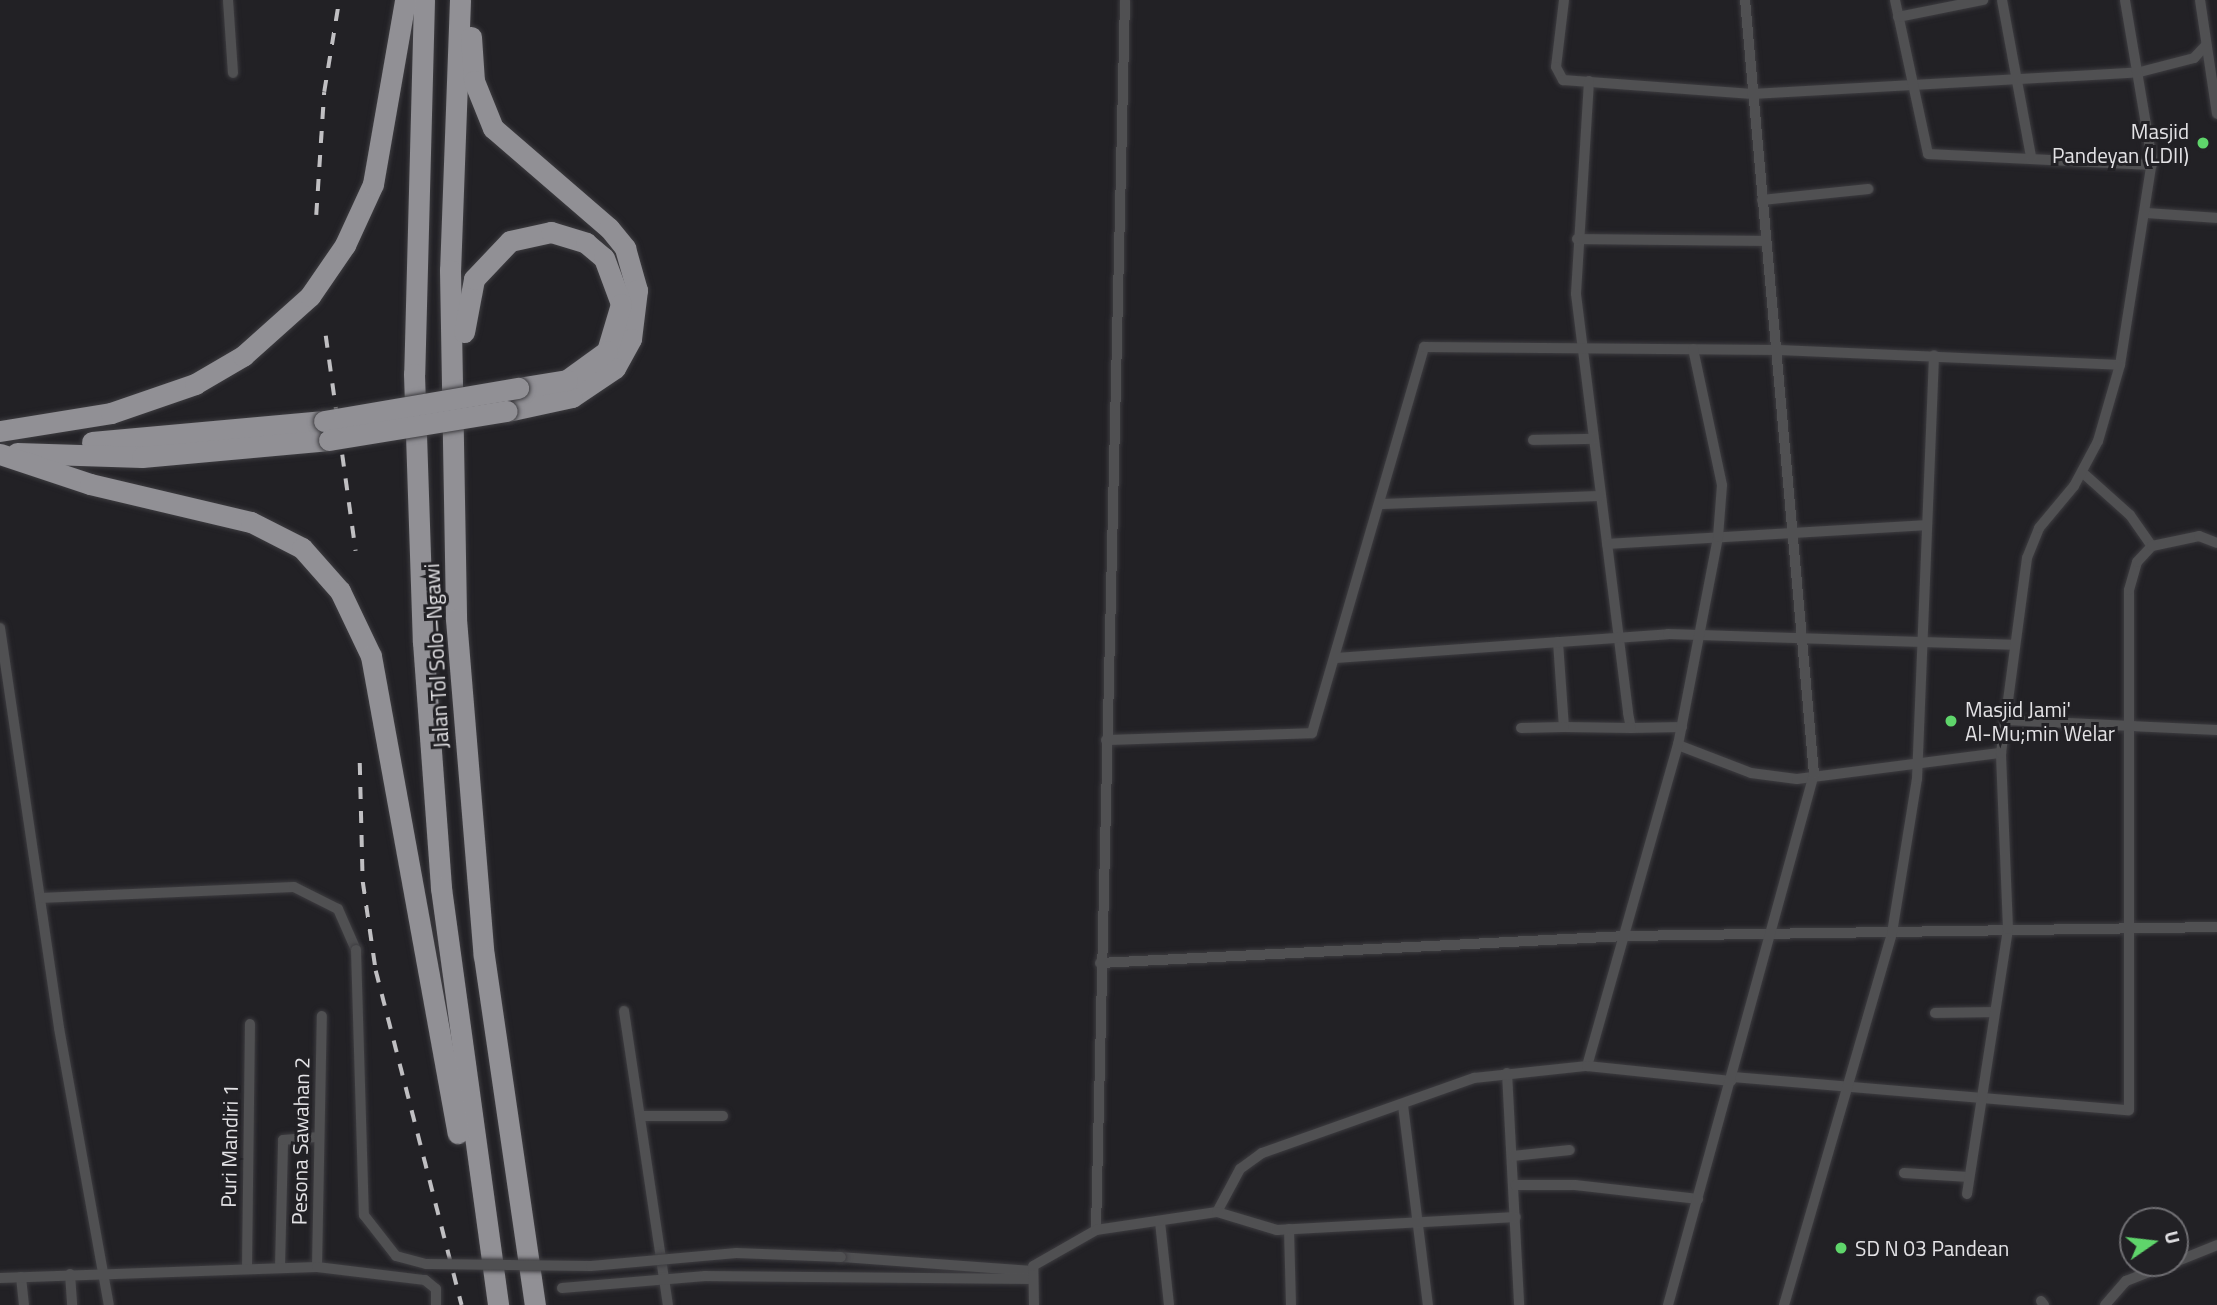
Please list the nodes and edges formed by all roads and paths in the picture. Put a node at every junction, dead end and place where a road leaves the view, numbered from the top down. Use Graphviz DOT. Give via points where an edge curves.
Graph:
graph roads {
  1 [pos="228,0"];
  2 [pos="405,0"];
  3 [pos="425,0"];
  4 [pos="460,0"];
  5 [pos="472,0"];
  6 [pos="1125,0"];
  7 [pos="1564,0"];
  8 [pos="1745,0"];
  9 [pos="1895,0"];
  10 [pos="1983,0"];
  11 [pos="2002,0"];
  12 [pos="2125,0"];
  13 [pos="2200,0"];
  14 [pos="1898,17"];
  15 [pos="2206,45"];
  16 [pos="233,72"];
  17 [pos="2140,72"];
  18 [pos="1589,81"];
  19 [pos="2018,82"];
  20 [pos="1912,83"];
  21 [pos="1752,94"];
  22 [pos="2217,114"];
  23 [pos="2031,157"];
  24 [pos="2152,165"];
  25 [pos="1868,189"];
  26 [pos="1762,200"];
  27 [pos="2148,213"];
  28 [pos="2217,218"];
  29 [pos="1577,239"];
  30 [pos="1766,241"];
  31 [pos="1580,346"];
  32 [pos="1693,349"];
  33 [pos="1779,350"];
  34 [pos="1934,355"];
  35 [pos="2120,365"];
  36 [pos="327,430"];
  37 [pos="0,433"];
  38 [pos="1593,439"];
  39 [pos="1533,440"];
  40 [pos="0,453"];
  41 [pos="2083,473"];
  42 [pos="1601,496"];
  43 [pos="1381,504"];
  44 [pos="1923,525"];
  45 [pos="1796,532"];
  46 [pos="1718,537"];
  47 [pos="1606,544"];
  48 [pos="2217,544"];
  49 [pos="2152,546"];
  50 [pos="456,619"];
  51 [pos="0,628"];
  52 [pos="1702,637"];
  53 [pos="1803,637"];
  54 [pos="1618,638"];
  55 [pos="1558,642"];
  56 [pos="1923,642"];
  57 [pos="2013,645"];
  58 [pos="1336,658"];
  59 [pos="2005,720"];
  60 [pos="1564,727"];
  61 [pos="1682,727"];
  62 [pos="2129,727"];
  63 [pos="1521,728"];
  64 [pos="1631,728"];
  65 [pos="2217,730"];
  66 [pos="1106,740"];
  67 [pos="1678,746"];
  68 [pos="2001,753"];
  69 [pos="1919,764"];
  70 [pos="1814,774"];
  71 [pos="40,898"];
  72 [pos="2217,927"];
  73 [pos="2132,928"];
  74 [pos="2008,929"];
  75 [pos="1892,933"];
  76 [pos="1626,936"];
  77 [pos="1770,937"];
  78 [pos="1100,963"];
  79 [pos="624,1011"];
  80 [pos="1994,1012"];
  81 [pos="1935,1013"];
  82 [pos="322,1016"];
  83 [pos="250,1024"];
  84 [pos="1587,1066"];
  85 [pos="1507,1073"];
  86 [pos="1731,1079"];
  87 [pos="1849,1086"];
  88 [pos="1981,1096"];
  89 [pos="1403,1105"];
  90 [pos="640,1116"];
  91 [pos="723,1116"];
  92 [pos="319,1137"];
  93 [pos="1570,1150"];
  94 [pos="1513,1156"];
  95 [pos="1904,1172"];
  96 [pos="1969,1177"];
  97 [pos="1515,1185"];
  98 [pos="1967,1194"];
  99 [pos="1698,1199"];
  100 [pos="1217,1212"];
  101 [pos="482,1213"];
  102 [pos="1516,1217"];
  103 [pos="1419,1220"];
  104 [pos="1160,1222"];
  105 [pos="1289,1229"];
  106 [pos="1096,1230"];
  107 [pos="2217,1245"];
  108 [pos="2189,1256"];
  109 [pos="280,1266"];
  110 [pos="317,1267"];
  111 [pos="247,1268"];
  112 [pos="102,1272"];
  113 [pos="70,1274"];
  114 [pos="1030,1275"];
  115 [pos="21,1277"];
  116 [pos="2136,1277"];
  117 [pos="0,1278"];
  118 [pos="665,1278"];
  119 [pos="562,1288"];
  120 [pos="24,1305"];
  121 [pos="72,1305"];
  122 [pos="109,1305"];
  123 [pos="436,1305"];
  124 [pos="498,1305"];
  125 [pos="535,1305"];
  126 [pos="668,1305"];
  127 [pos="1034,1305"];
  128 [pos="1169,1305"];
  129 [pos="1292,1305"];
  130 [pos="1428,1305"];
  131 [pos="1519,1305"];
  132 [pos="1668,1305"];
  133 [pos="1784,1305"];
  134 [pos="2105,1305"];
  1 -- 16 [label="street"];
  2 -- 37 [label="highway" via="373,184 345,245 310,296 243,356 195,384 111,413"];
  3 -- 101 [label="highway, Jalan Tol Solo–Ngawi" via="414,374 423,642 441,888"];
  4 -- 50 [label="highway, Jalan Tol Solo–Ngawi" via="450,270"];
  5 -- 36 [label="highway, bridge" via="471,65 489,122 515,152 609,228 625,248 637,290 631,339 615,368 572,397 507,411"];
  6 -- 66 [label="street"];
  7 -- 18 [label="street" via="1558,75"];
  8 -- 21 [label="street"];
  9 -- 14 [label="street"];
  10 -- 14 [label="street"];
  11 -- 19 [label="street"];
  12 -- 17 [label="street"];
  13 -- 15 [label="street"];
  14 -- 20 [label="street"];
  15 -- 17 [label="street" via="2194,58"];
  15 -- 22 [label="street"];
  17 -- 19 [label="street"];
  17 -- 24 [label="street"];
  18 -- 21 [label="street"];
  18 -- 29 [label="street"];
  19 -- 20 [label="street"];
  19 -- 23 [label="street"];
  20 -- 21 [label="street"];
  20 -- 23 [label="street" via="1929,155"];
  21 -- 26 [label="street"];
  23 -- 24 [label="street"];
  24 -- 27 [label="street"];
  25 -- 26 [label="street"];
  26 -- 30 [label="street"];
  27 -- 28 [label="street"];
  27 -- 35 [label="street"];
  29 -- 30 [label="street"];
  29 -- 31 [label="street"];
  30 -- 33 [label="street"];
  31 -- 32 [label="street"];
  31 -- 38 [label="street"];
  31 -- 43 [label="street" via="1421,349"];
  32 -- 33 [label="street"];
  32 -- 46 [label="street" via="1722,485"];
  33 -- 34 [label="street"];
  33 -- 45 [label="street"];
  34 -- 35 [label="street"];
  34 -- 44 [label="street"];
  35 -- 41 [label="street"];
  36 -- 37 [label="highway" via="50,443"];
  36 -- 40 [label="highway" via="142,457"];
  36 -- 50 [label="highway, bridge" via="518,388 582,373 616,336 616,278 595,250 574,237 551,232 510,241 481,265 468,292 463,591"];
  38 -- 39 [label="street"];
  38 -- 42 [label="street"];
  40 -- 101 [label="highway" via="90,484 251,522 302,548 340,591 371,656 457,1130"];
  41 -- 49 [label="street" via="2130,515"];
  41 -- 57 [label="street" via="2029,550"];
  42 -- 43 [label="street"];
  42 -- 47 [label="street"];
  43 -- 58 [label="street"];
  44 -- 45 [label="street"];
  44 -- 56 [label="street"];
  45 -- 46 [label="street"];
  45 -- 53 [label="street"];
  46 -- 47 [label="street"];
  46 -- 52 [label="street"];
  47 -- 54 [label="street"];
  48 -- 49 [label="street" via="2199,536"];
  49 -- 62 [label="street" via="2137,562 2129,590"];
  50 -- 125 [label="highway, Jalan Tol Solo–Ngawi" via="484,956"];
  51 -- 71 [label="street"];
  52 -- 53 [label="street"];
  52 -- 54 [label="street"];
  52 -- 61 [label="street"];
  53 -- 56 [label="street"];
  53 -- 70 [label="street"];
  54 -- 55 [label="street"];
  54 -- 64 [label="street"];
  55 -- 58 [label="street"];
  55 -- 60 [label="street"];
  56 -- 57 [label="street"];
  56 -- 69 [label="street"];
  57 -- 59 [label="street"];
  58 -- 66 [label="street" via="1306,737"];
  59 -- 62 [label="street"];
  59 -- 68 [label="street"];
  60 -- 63 [label="street"];
  60 -- 64 [label="street"];
  61 -- 64 [label="street"];
  61 -- 67 [label="street"];
  62 -- 65 [label="street"];
  62 -- 73 [label="street"];
  66 -- 78 [label="street"];
  67 -- 70 [label="street" via="1751,773"];
  67 -- 76 [label="street"];
  68 -- 69 [label="street"];
  68 -- 74 [label="street"];
  69 -- 70 [label="street"];
  69 -- 75 [label="street"];
  70 -- 77 [label="street"];
  71 -- 112 [label="street"];
  71 -- 114 [label="street, bridge" via="293,887 338,909 356,950 363,1215 396,1256 426,1265 591,1266 736,1252"];
  72 -- 73 [label="street"];
  73 -- 74 [label="street"];
  73 -- 88 [label="street" via="2129,1110"];
  74 -- 75 [label="street"];
  74 -- 80 [label="street"];
  75 -- 77 [label="street"];
  75 -- 87 [label="street"];
  76 -- 77 [label="street"];
  76 -- 78 [label="street"];
  76 -- 84 [label="street"];
  77 -- 86 [label="street"];
  78 -- 106 [label="street"];
  79 -- 90 [label="street"];
  80 -- 81 [label="street"];
  80 -- 88 [label="street"];
  82 -- 92 [label="street, Pesona Sawahan 2"];
  83 -- 111 [label="street, Puri Mandiri 1"];
  84 -- 85 [label="street"];
  84 -- 86 [label="street"];
  85 -- 89 [label="street" via="1447,1085"];
  85 -- 94 [label="street"];
  86 -- 87 [label="street"];
  86 -- 99 [label="street"];
  87 -- 88 [label="street"];
  87 -- 133 [label="street"];
  88 -- 96 [label="street"];
  89 -- 100 [label="street" via="1262,1153 1240,1169"];
  89 -- 103 [label="street"];
  90 -- 91 [label="street"];
  90 -- 118 [label="street"];
  92 -- 109 [label="street" via="285,1138"];
  92 -- 110 [label="street, Pesona Sawahan 2"];
  93 -- 94 [label="street"];
  94 -- 97 [label="street"];
  95 -- 96 [label="street"];
  96 -- 98 [label="street"];
  97 -- 99 [label="street"];
  97 -- 102 [label="street"];
  99 -- 132 [label="street"];
  100 -- 104 [label="street"];
  100 -- 105 [label="street" via="1267,1229"];
  101 -- 124 [label="highway, Jalan Tol Solo–Ngawi"];
  102 -- 103 [label="street"];
  102 -- 131 [label="street"];
  103 -- 105 [label="street"];
  103 -- 130 [label="street"];
  104 -- 106 [label="street"];
  104 -- 128 [label="street"];
  105 -- 129 [label="street"];
  106 -- 114 [label="street"];
  107 -- 108 [label="street"];
  109 -- 110 [label="street"];
  109 -- 111 [label="street"];
  110 -- 123 [label="street" via="425,1280 436,1289"];
  111 -- 112 [label="street"];
  112 -- 113 [label="street"];
  112 -- 122 [label="street"];
  113 -- 115 [label="street"];
  113 -- 121 [label="street"];
  114 -- 118 [label="street"];
  114 -- 127 [label="street"];
  115 -- 117 [label="street"];
  115 -- 120 [label="street"];
  116 -- 134 [label="street" via="2126,1281"];
  118 -- 119 [label="street"];
  118 -- 126 [label="street"];
}
